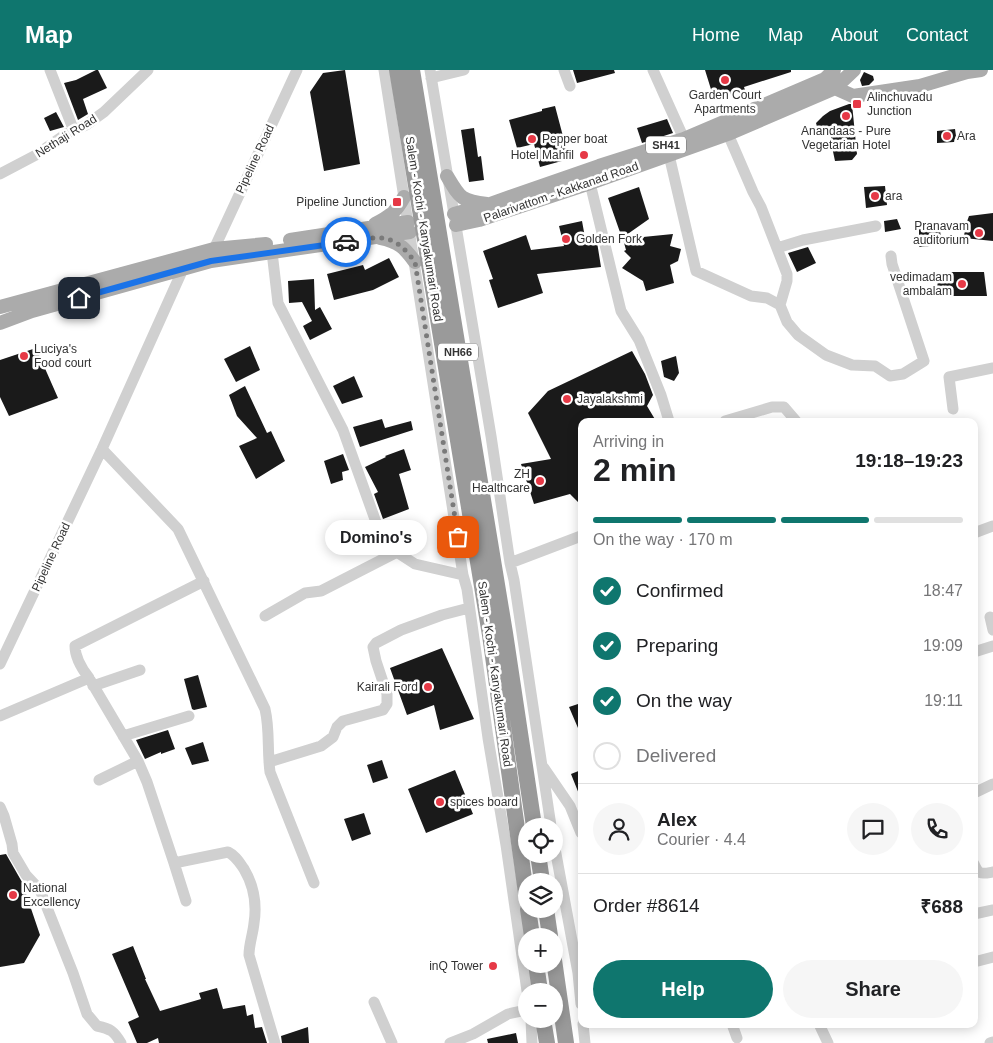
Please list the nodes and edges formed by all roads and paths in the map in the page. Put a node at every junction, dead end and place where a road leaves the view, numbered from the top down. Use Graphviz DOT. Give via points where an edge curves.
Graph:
graph roads {
  1 [pos="50,70"];
  2 [pos="148,70"];
  3 [pos="297,70"];
  4 [pos="384,70"];
  5 [pos="398,70"];
  6 [pos="412,70"];
  7 [pos="464,70"];
  8 [pos="564,70"];
  9 [pos="653,70"];
  10 [pos="834,70"];
  11 [pos="854,70"];
  12 [pos="981,70"];
  13 [pos="966,71"];
  14 [pos="431,74"];
  15 [pos="570,86"];
  16 [pos="835,88"];
  17 [pos="74,131"];
  18 [pos="728,134"];
  19 [pos="700,138"];
  20 [pos="684,139"];
  21 [pos="669,155"];
  22 [pos="0,174"];
  23 [pos="447,176"];
  24 [pos="590,184"];
  25 [pos="404,197"];
  26 [pos="490,204"];
  27 [pos="455,220"];
  28 [pos="876,226"];
  29 [pos="409,227"];
  30 [pos="368,233"];
  31 [pos="777,248"];
  32 [pos="214,249"];
  33 [pos="272,252"];
  34 [pos="891,256"];
  35 [pos="415,262"];
  36 [pos="183,269"];
  37 [pos="780,305"];
  38 [pos="0,307"];
  39 [pos="0,323"];
  40 [pos="993,368"];
  41 [pos="482,388"];
  42 [pos="435,396"];
  43 [pos="953,409"];
  44 [pos="667,418"];
  45 [pos="736,418"];
  46 [pos="793,418"];
  47 [pos="491,436"];
  48 [pos="443,443"];
  49 [pos="102,450"];
  50 [pos="993,526"];
  51 [pos="978,532"];
  52 [pos="578,537"];
  53 [pos="397,552"];
  54 [pos="510,563"];
  55 [pos="463,575"];
  56 [pos="204,581"];
  57 [pos="469,608"];
  58 [pos="265,616"];
  59 [pos="990,617"];
  60 [pos="993,630"];
  61 [pos="993,646"];
  62 [pos="978,651"];
  63 [pos="0,664"];
  64 [pos="140,670"];
  65 [pos="91,682"];
  66 [pos="0,716"];
  67 [pos="189,716"];
  68 [pos="123,736"];
  69 [pos="138,761"];
  70 [pos="269,762"];
  71 [pos="542,765"];
  72 [pos="99,780"];
  73 [pos="993,784"];
  74 [pos="978,791"];
  75 [pos="0,807"];
  76 [pos="533,818"];
  77 [pos="550,818"];
  78 [pos="578,826"];
  79 [pos="513,844"];
  80 [pos="174,863"];
  81 [pos="558,863"];
  82 [pos="978,872"];
  83 [pos="993,872"];
  84 [pos="521,873"];
  85 [pos="314,883"];
  86 [pos="186,901"];
  87 [pos="993,910"];
  88 [pos="978,913"];
  89 [pos="993,957"];
  90 [pos="978,961"];
  91 [pos="578,962"];
  92 [pos="556,973"];
  93 [pos="526,983"];
  94 [pos="374,1002"];
  95 [pos="518,1012"];
  96 [pos="531,1028"];
  97 [pos="544,1028"];
  98 [pos="584,1028"];
  99 [pos="733,1028"];
  100 [pos="821,1028"];
  101 [pos="737,1038"];
  102 [pos="120,1043"];
  103 [pos="275,1043"];
  104 [pos="392,1043"];
  105 [pos="450,1043"];
  106 [pos="532,1043"];
  107 [pos="547,1043"];
  108 [pos="566,1043"];
  109 [pos="586,1043"];
  110 [pos="828,1043"];
  1 -- 17 [label="street"];
  2 -- 17 [label="street, Nethaji Road" via="104,112"];
  3 -- 32 [label="street, Pipeline Road"];
  4 -- 25 [label="street, Salem - Kochi - Kanyakumari Road"];
  5 -- 79 [label="highway, Salem - Kochi - Kanyakumari Road / NH66" via="490,635"];
  6 -- 76 [label="highway, Salem - Kochi - Kanyakumari Road / NH66"];
  7 -- 14 [label="street"];
  8 -- 15 [label="street"];
  9 -- 20 [label="street"];
  10 -- 19 [label="main road, Palarivattom - Kakkanad Road / SH41" via="825,78"];
  11 -- 16 [label="main road, Palarivattom - Kakkanad Road"];
  12 -- 13 [label="main road"];
  13 -- 16 [label="main road" via="920,86 853,96"];
  14 -- 23 [label="street"];
  16 -- 18 [label="main road, Palarivattom - Kakkanad Road"];
  17 -- 22 [label="street, Nethaji Road"];
  18 -- 19 [label="main road, Palarivattom - Kakkanad Road / SH41"];
  18 -- 31 [label="street"];
  19 -- 20 [label="main road, Palarivattom - Kakkanad Road / SH41"];
  19 -- 21 [label="main road, Palarivattom - Kakkanad Road / SH41"];
  20 -- 26 [label="main road, Palarivattom - Kakkanad Road / SH41"];
  21 -- 24 [label="main road, Palarivattom - Kakkanad Road / SH41"];
  21 -- 37 [label="street" via="696,271 751,296 767,298"];
  23 -- 26 [label="main road" via="462,198"];
  23 -- 27 [label="street"];
  24 -- 27 [label="main road, Palarivattom - Kakkanad Road / SH41" via="479,220"];
  24 -- 44 [label="street" via="621,311 639,340"];
  25 -- 29 [label="street, Salem - Kochi - Kanyakumari Road"];
  25 -- 30 [label="main road" via="394,213 377,222"];
  26 -- 27 [label="main road, SH41"];
  27 -- 41 [label="street"];
  28 -- 31 [label="street"];
  29 -- 30 [label="main road"];
  29 -- 35 [label="street, Salem - Kochi - Kanyakumari Road"];
  30 -- 32 [label="main road"];
  30 -- 33 [label="main road"];
  30 -- 35 [label="main road" via="401,245"];
  31 -- 37 [label="street" via="787,274"];
  32 -- 38 [label="main road"];
  33 -- 36 [label="main road" via="211,261"];
  33 -- 53 [label="street" via="278,303 343,430 377,525"];
  34 -- 37 [label="street" via="924,361 903,374 890,376 875,366 852,365 826,355 798,335 787,322"];
  35 -- 42 [label="street, Salem - Kochi - Kanyakumari Road"];
  36 -- 39 [label="main road"];
  36 -- 49 [label="street, Pipeline Road"];
  40 -- 43 [label="street" via="949,377"];
  41 -- 42 [label="street" via="471,398 450,401"];
  41 -- 47 [label="street"];
  42 -- 48 [label="street, Salem - Kochi - Kanyakumari Road"];
  45 -- 46 [label="street" via="779,406"];
  47 -- 48 [label="street" via="478,433 454,436"];
  47 -- 54 [label="street"];
  48 -- 55 [label="street, Salem - Kochi - Kanyakumari Road"];
  49 -- 56 [label="street" via="178,529"];
  49 -- 63 [label="street, Pipeline Road"];
  50 -- 51 [label="street"];
  52 -- 54 [label="street"];
  53 -- 55 [label="street" via="415,564"];
  53 -- 58 [label="street" via="321,591 305,593"];
  54 -- 71 [label="street"];
  55 -- 57 [label="street, Salem - Kochi - Kanyakumari Road"];
  56 -- 65 [label="street" via="75,646 81,666"];
  56 -- 70 [label="street" via="265,709"];
  57 -- 70 [label="street" via="401,630 376,643 373,647 376,661 387,694 383,710 343,721 333,738 321,746"];
  57 -- 79 [label="street, Salem - Kochi - Kanyakumari Road" via="488,738"];
  59 -- 60 [label="street"];
  61 -- 62 [label="street"];
  64 -- 65 [label="street"];
  65 -- 66 [label="street"];
  65 -- 68 [label="street"];
  67 -- 68 [label="street"];
  68 -- 69 [label="street"];
  69 -- 72 [label="street"];
  69 -- 80 [label="street"];
  70 -- 85 [label="street" via="270,772"];
  71 -- 77 [label="street"];
  71 -- 78 [label="street" via="570,806"];
  73 -- 74 [label="street"];
  75 -- 102 [label="street" via="13,853 40,890 87,1014 97,1026 115,1032"];
  79 -- 84 [label="highway, Salem - Kochi - Kanyakumari Road / NH66"];
  79 -- 93 [label="street"];
  80 -- 86 [label="street"];
  80 -- 103 [label="street" via="228,852 237,859 252,884 256,907 249,955"];
  81 -- 91 [label="street"];
  82 -- 83 [label="street"];
  87 -- 88 [label="street"];
  89 -- 90 [label="street"];
  92 -- 108 [label="highway"];
  94 -- 104 [label="street"];
  95 -- 105 [label="street"];
  96 -- 106 [label="street"];
  97 -- 107 [label="highway"];
  98 -- 109 [label="street"];
  99 -- 101 [label="street"];
  100 -- 110 [label="street"];
}
